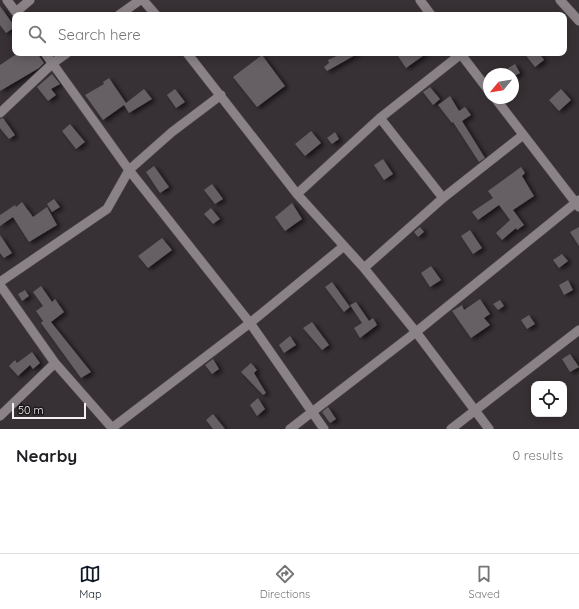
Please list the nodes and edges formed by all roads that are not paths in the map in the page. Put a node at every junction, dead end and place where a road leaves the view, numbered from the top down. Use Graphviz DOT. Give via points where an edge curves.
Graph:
graph roads {
  1 [pos="7,0"];
  2 [pos="30,0"];
  3 [pos="140,0"];
  4 [pos="143,0"];
  5 [pos="420,0"];
  6 [pos="560,0"];
  7 [pos="16,12"];
  8 [pos="19,12"];
  9 [pos="123,12"];
  10 [pos="153,12"];
  11 [pos="429,12"];
  12 [pos="579,21"];
  13 [pos="47,56"];
  14 [pos="63,56"];
  15 [pos="188,56"];
  16 [pos="458,56"];
  17 [pos="463,56"];
  18 [pos="53,63"];
  19 [pos="483,83"];
  20 [pos="221,95"];
  21 [pos="500,104"];
  22 [pos="0,113"];
  23 [pos="380,118"];
  24 [pos="523,135"];
  25 [pos="129,170"];
  26 [pos="297,194"];
  27 [pos="443,198"];
  28 [pos="578,204"];
  29 [pos="344,246"];
  30 [pos="364,268"];
  31 [pos="0,282"];
  32 [pos="0,285"];
  33 [pos="250,323"];
  34 [pos="579,330"];
  35 [pos="416,332"];
  36 [pos="55,363"];
  37 [pos="475,411"];
  38 [pos="311,412"];
  39 [pos="0,416"];
  40 [pos="113,428"];
  41 [pos="290,429"];
  42 [pos="324,429"];
  43 [pos="451,429"];
  44 [pos="489,429"];
  1 -- 7 [label="street"];
  2 -- 8 [label="street"];
  3 -- 9 [label="street"];
  4 -- 10 [label="street"];
  5 -- 11 [label="street"];
  6 -- 12 [label="street"];
  13 -- 18 [label="street"];
  14 -- 18 [label="street"];
  15 -- 20 [label="street"];
  16 -- 23 [label="street"];
  17 -- 19 [label="street"];
  18 -- 22 [label="street"];
  18 -- 25 [label="street"];
  20 -- 25 [label="street" via="172,132"];
  20 -- 26 [label="street"];
  21 -- 24 [label="street"];
  23 -- 26 [label="street"];
  23 -- 27 [label="street"];
  24 -- 27 [label="street"];
  24 -- 28 [label="street"];
  25 -- 31 [label="street" via="107,209"];
  25 -- 33 [label="street"];
  26 -- 29 [label="street"];
  27 -- 30 [label="street"];
  28 -- 35 [label="street"];
  29 -- 30 [label="street"];
  29 -- 33 [label="street"];
  30 -- 35 [label="street"];
  32 -- 36 [label="street"];
  33 -- 38 [label="street"];
  33 -- 40 [label="street"];
  34 -- 37 [label="street"];
  35 -- 37 [label="street"];
  35 -- 38 [label="street"];
  36 -- 39 [label="street"];
  36 -- 40 [label="street"];
  37 -- 43 [label="street"];
  37 -- 44 [label="street"];
  38 -- 41 [label="street"];
  38 -- 42 [label="street"];
}
